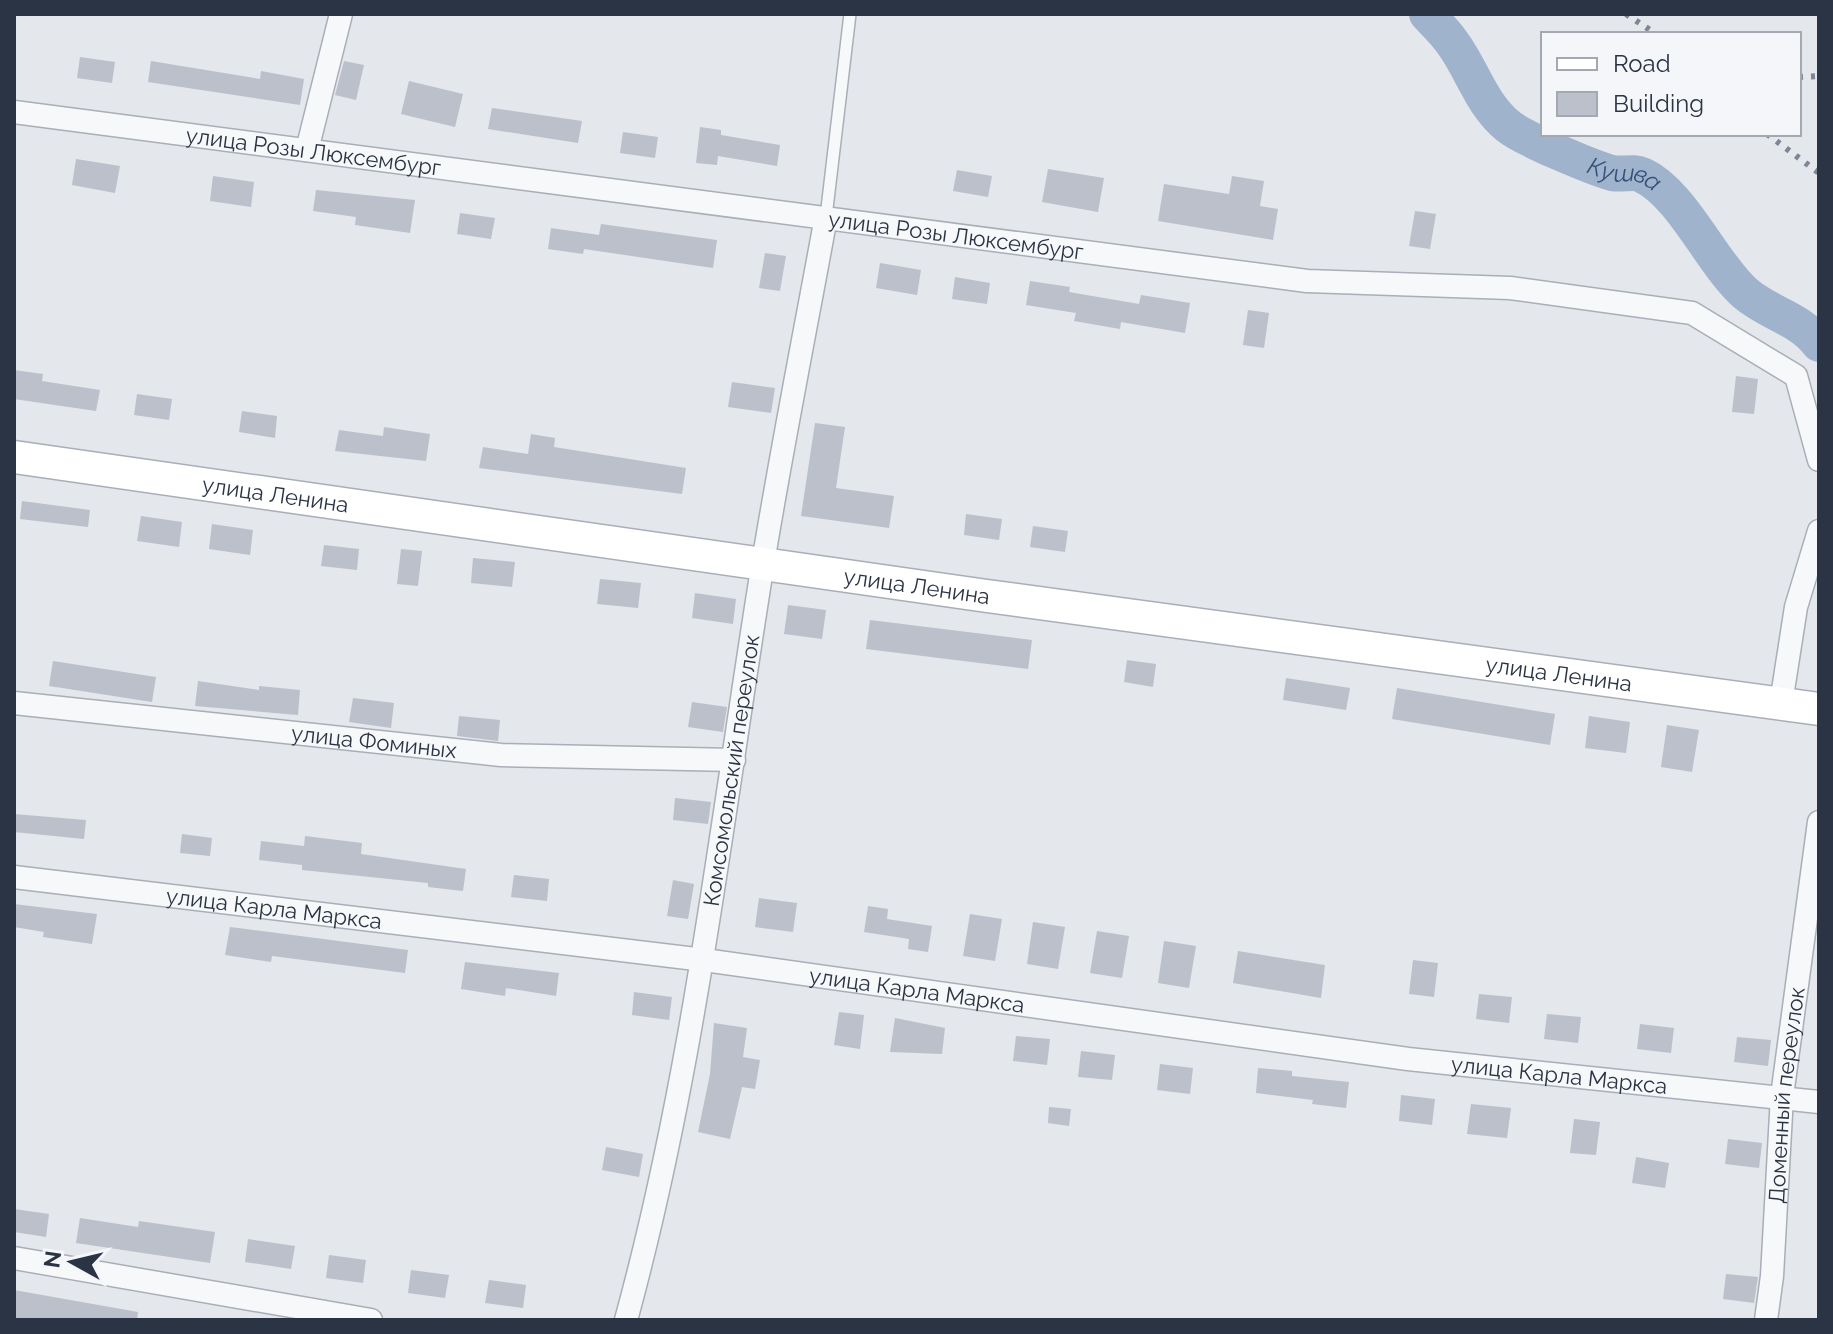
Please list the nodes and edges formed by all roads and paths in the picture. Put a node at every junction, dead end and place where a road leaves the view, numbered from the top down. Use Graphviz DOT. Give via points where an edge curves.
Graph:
graph roads {
  1 [pos="341,14"];
  2 [pos="850,14"];
  3 [pos="14,112"];
  4 [pos="307,150"];
  5 [pos="826,217"];
  6 [pos="14,457"];
  7 [pos="1819,460"];
  8 [pos="1819,531"];
  9 [pos="763,562"];
  10 [pos="14,703"];
  11 [pos="1781,703"];
  12 [pos="1819,709"];
  13 [pos="734,760"];
  14 [pos="1819,822"];
  15 [pos="14,877"];
  16 [pos="704,960"];
  17 [pos="1782,1096"];
  18 [pos="1819,1102"];
  19 [pos="14,1258"];
  20 [pos="371,1320"];
  21 [pos="626,1320"];
  22 [pos="1766,1320"];
  1 -- 4 [label="street"];
  2 -- 5 [label="lane"];
  3 -- 4 [label="street, улица Розы Люксембург"];
  4 -- 5 [label="street, улица Розы Люксембург"];
  5 -- 7 [label="street, улица Розы Люксембург" via="1307,281 1510,288 1692,313 1796,376"];
  5 -- 9 [label="street, Комсомольский переулок"];
  6 -- 9 [label="main road, улица Ленина"];
  8 -- 11 [label="street" via="1796,607"];
  9 -- 11 [label="main road, улица Ленина"];
  9 -- 13 [label="street, Комсомольский переулок"];
  10 -- 13 [label="street, улица Фоминых" via="501,755"];
  11 -- 12 [label="main road, улица Ленина"];
  13 -- 16 [label="street, Комсомольский переулок"];
  14 -- 17 [label="street, Доменный переулок"];
  15 -- 16 [label="street, улица Карла Маркса"];
  16 -- 17 [label="street, улица Карла Маркса" via="1408,1059"];
  16 -- 21 [label="street, Комсомольский переулок"];
  17 -- 18 [label="street, улица Карла Маркса"];
  17 -- 22 [label="street, Доменный переулок"];
  19 -- 20 [label="street"];
}
